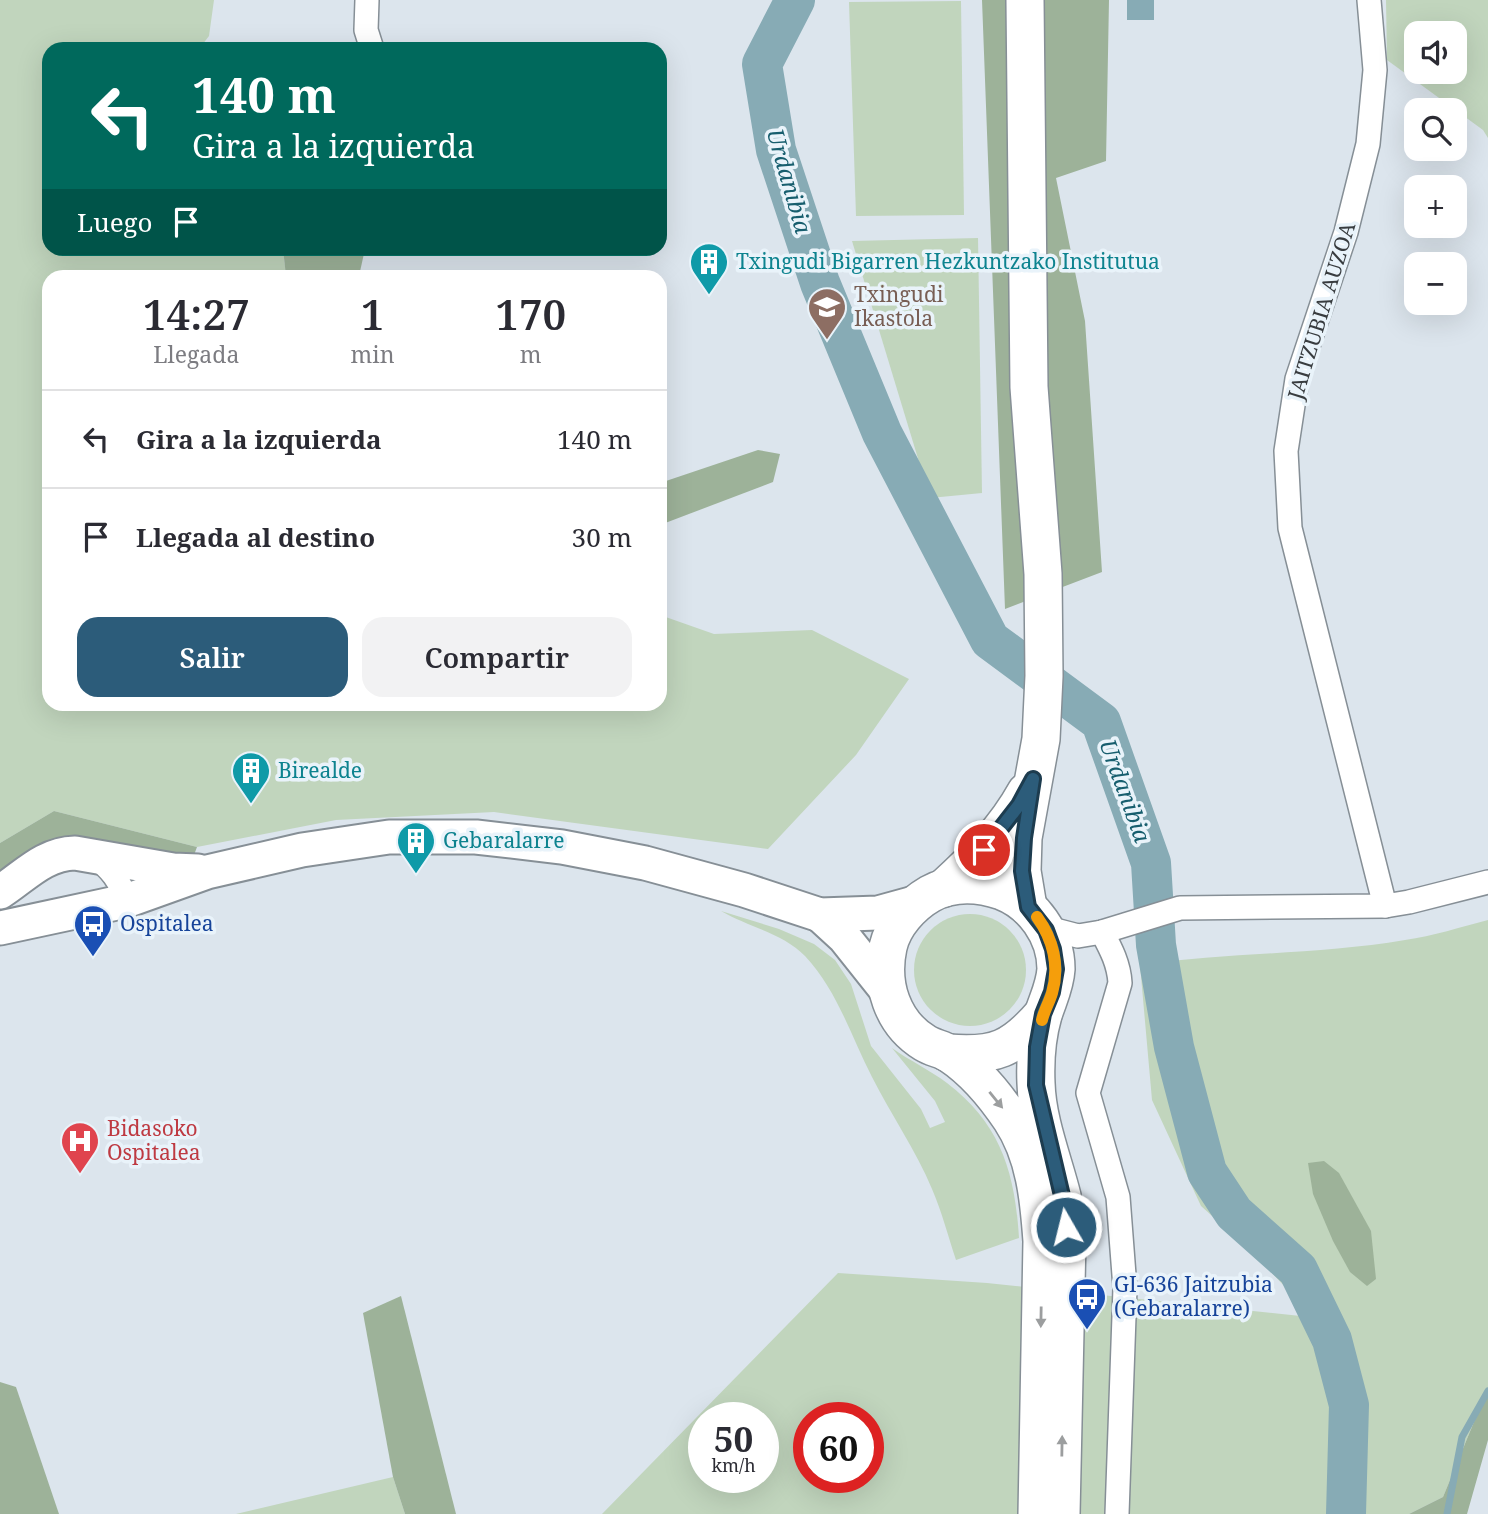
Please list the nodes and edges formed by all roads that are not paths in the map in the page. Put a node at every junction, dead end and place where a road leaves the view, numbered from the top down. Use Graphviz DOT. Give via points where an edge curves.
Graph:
graph roads {
  1 [pos="368,0"];
  2 [pos="1025,0"];
  3 [pos="1369,0"];
  4 [pos="370,42"];
  5 [pos="1033,779"];
  6 [pos="94,856"];
  7 [pos="40,862"];
  8 [pos="207,872"];
  9 [pos="1488,882"];
  10 [pos="0,892"];
  11 [pos="931,895"];
  12 [pos="125,901"];
  13 [pos="1385,906"];
  14 [pos="1033,912"];
  15 [pos="820,915"];
  16 [pos="10,926"];
  17 [pos="1104,931"];
  18 [pos="1056,969"];
  19 [pos="887,990"];
  20 [pos="1043,1014"];
  21 [pos="948,1053"];
  22 [pos="1037,1514"];
  23 [pos="1061,1514"];
  24 [pos="1117,1514"];
  1 -- 4 [label="street"];
  2 -- 5 [label="main road" via="1029,387 1044,635 1043,718"];
  3 -- 13 [label="street, JAITZUBIA AUZOA" via="1375,70 1368,144 1346,232 1297,379 1286,451 1290,527"];
  5 -- 11 [label="main road" via="984,850"];
  5 -- 14 [label="main road" via="1022,871"];
  6 -- 7 [label="street" via="62,853"];
  6 -- 8 [label="street"];
  6 -- 12 [label="street" via="117,877"];
  7 -- 10 [label="street"];
  7 -- 16 [label="street" via="24,879"];
  8 -- 12 [label="street"];
  8 -- 15 [label="street" via="302,850 389,837 476,837 562,846 645,863"];
  9 -- 13 [label="street"];
  11 -- 14 [label="main road" via="967,884 989,886 1010,894"];
  11 -- 15 [label="street" via="878,913"];
  11 -- 19 [label="main road" via="901,919 890,940 885,963"];
  12 -- 16 [label="street"];
  13 -- 17 [label="street" via="1180,908"];
  14 -- 17 [label="street" via="1064,933"];
  14 -- 18 [label="main road" via="1046,930"];
  15 -- 19 [label="street"];
  17 -- 18 [label="street" via="1070,948"];
  17 -- 24 [label="street" via="1120,983 1088,1093 1118,1197 1125,1288"];
  18 -- 20 [label="main road"];
  19 -- 21 [label="main road" via="907,1029"];
  20 -- 21 [label="main road" via="1025,1035 1002,1049 975,1055"];
  23 -- 20 [label="main road, one-way" via="1067,1238 1063,1200 1036,1085"];
  21 -- 22 [label="main road, one-way" via="973,1073 1013,1122 1032,1164 1042,1241"];
}
